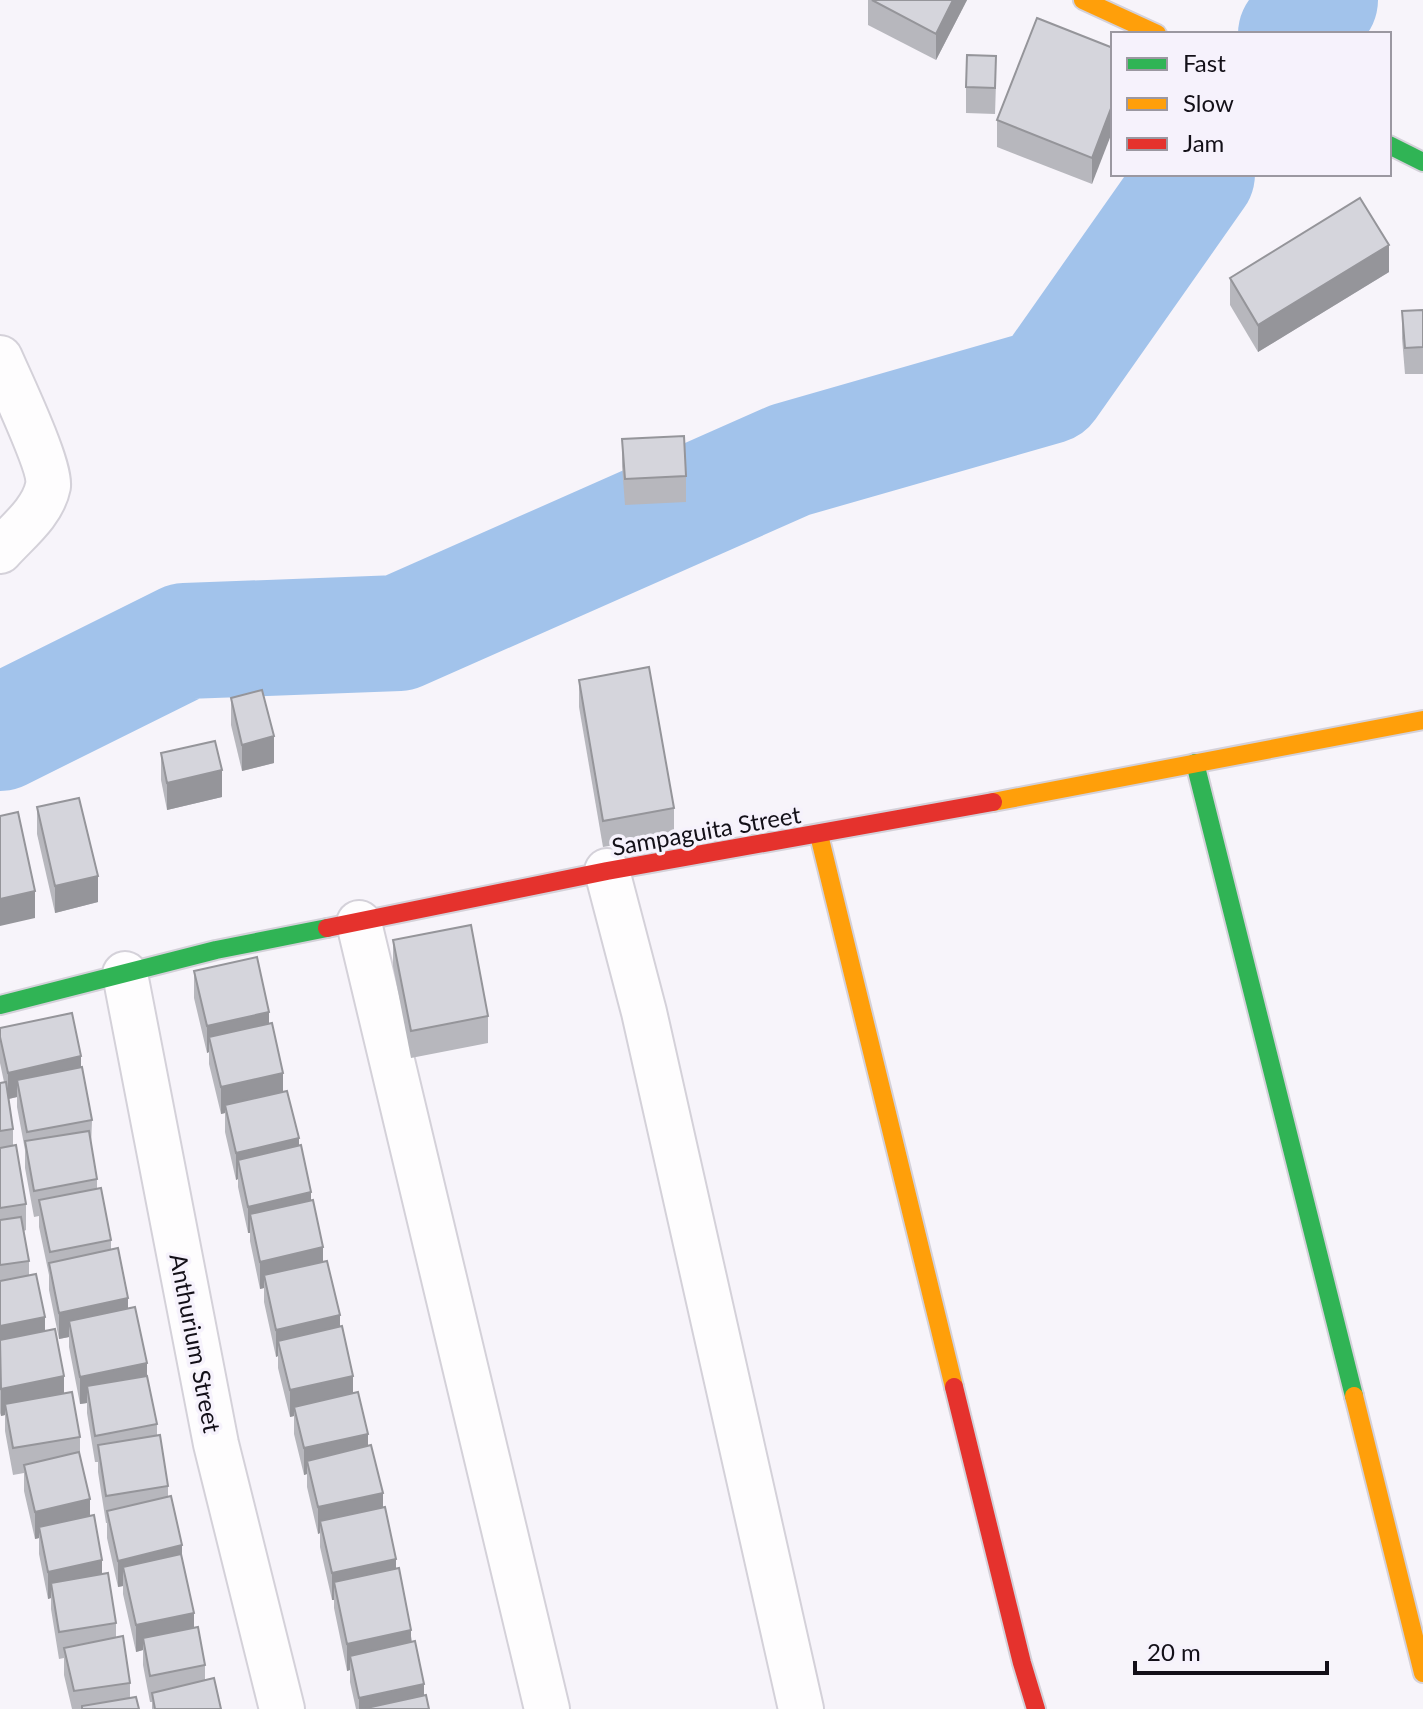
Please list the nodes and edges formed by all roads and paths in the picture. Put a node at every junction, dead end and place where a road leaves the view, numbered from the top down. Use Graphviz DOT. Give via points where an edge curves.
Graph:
graph roads {
  1 [pos="1083,0"];
  2 [pos="1153,32"];
  3 [pos="1391,146"];
  4 [pos="1423,162"];
  5 [pos="0,358"];
  6 [pos="0,551"];
  7 [pos="1423,720"];
  8 [pos="1195,763"];
  9 [pos="819,835"];
  10 [pos="607,871"];
  11 [pos="359,923"];
  12 [pos="125,974"];
  13 [pos="0,1005"];
  14 [pos="1423,1673"];
  15 [pos="282,1709"];
  16 [pos="547,1709"];
  17 [pos="801,1709"];
  18 [pos="1036,1709"];
  1 -- 2 [label="street"];
  3 -- 4 [label="street"];
  5 -- 6 [label="street" via="49,484 38,509"];
  7 -- 8 [label="street, Sampaguita Street"];
  8 -- 9 [label="street, Sampaguita Street"];
  8 -- 14 [label="street"];
  9 -- 10 [label="street, Sampaguita Street"];
  9 -- 18 [label="street"];
  10 -- 11 [label="street, Sampaguita Street"];
  10 -- 17 [label="street" via="644,1012"];
  11 -- 12 [label="street, Sampaguita Street" via="216,950"];
  11 -- 16 [label="street"];
  12 -- 13 [label="street, Sampaguita Street"];
  12 -- 15 [label="street, Anthurium Street" via="216,1444"];
}
